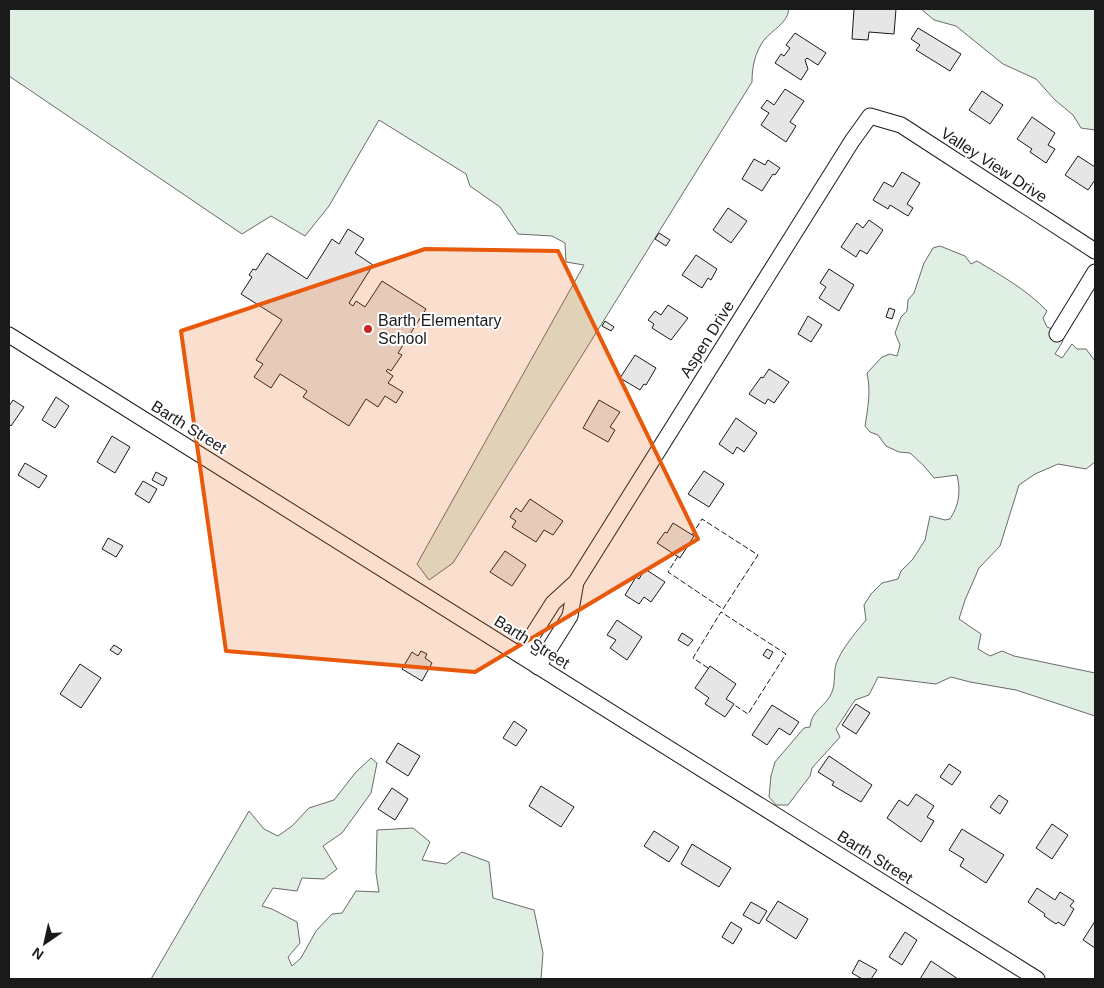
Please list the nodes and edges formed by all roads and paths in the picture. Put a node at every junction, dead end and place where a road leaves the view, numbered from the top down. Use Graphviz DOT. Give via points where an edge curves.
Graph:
graph roads {
  1 [pos="870,116"];
  2 [pos="1095,251"];
  3 [pos="1095,272"];
  4 [pos="1057,334"];
  5 [pos="9,335"];
  6 [pos="576,582"];
  7 [pos="520,656"];
  8 [pos="538,667"];
  9 [pos="1037,979"];
  1 -- 2 [label="street, Valley View Drive" via="901,125"];
  1 -- 6 [label="street, Aspen Drive"];
  3 -- 4 [label="street"];
  5 -- 7 [label="street, Barth Street"];
  6 -- 7 [label="street, Aspen Drive" via="554,603"];
  6 -- 8 [label="street, Aspen Drive" via="570,616"];
  7 -- 8 [label="street, Barth Street"];
  8 -- 9 [label="street, Barth Street"];
}
